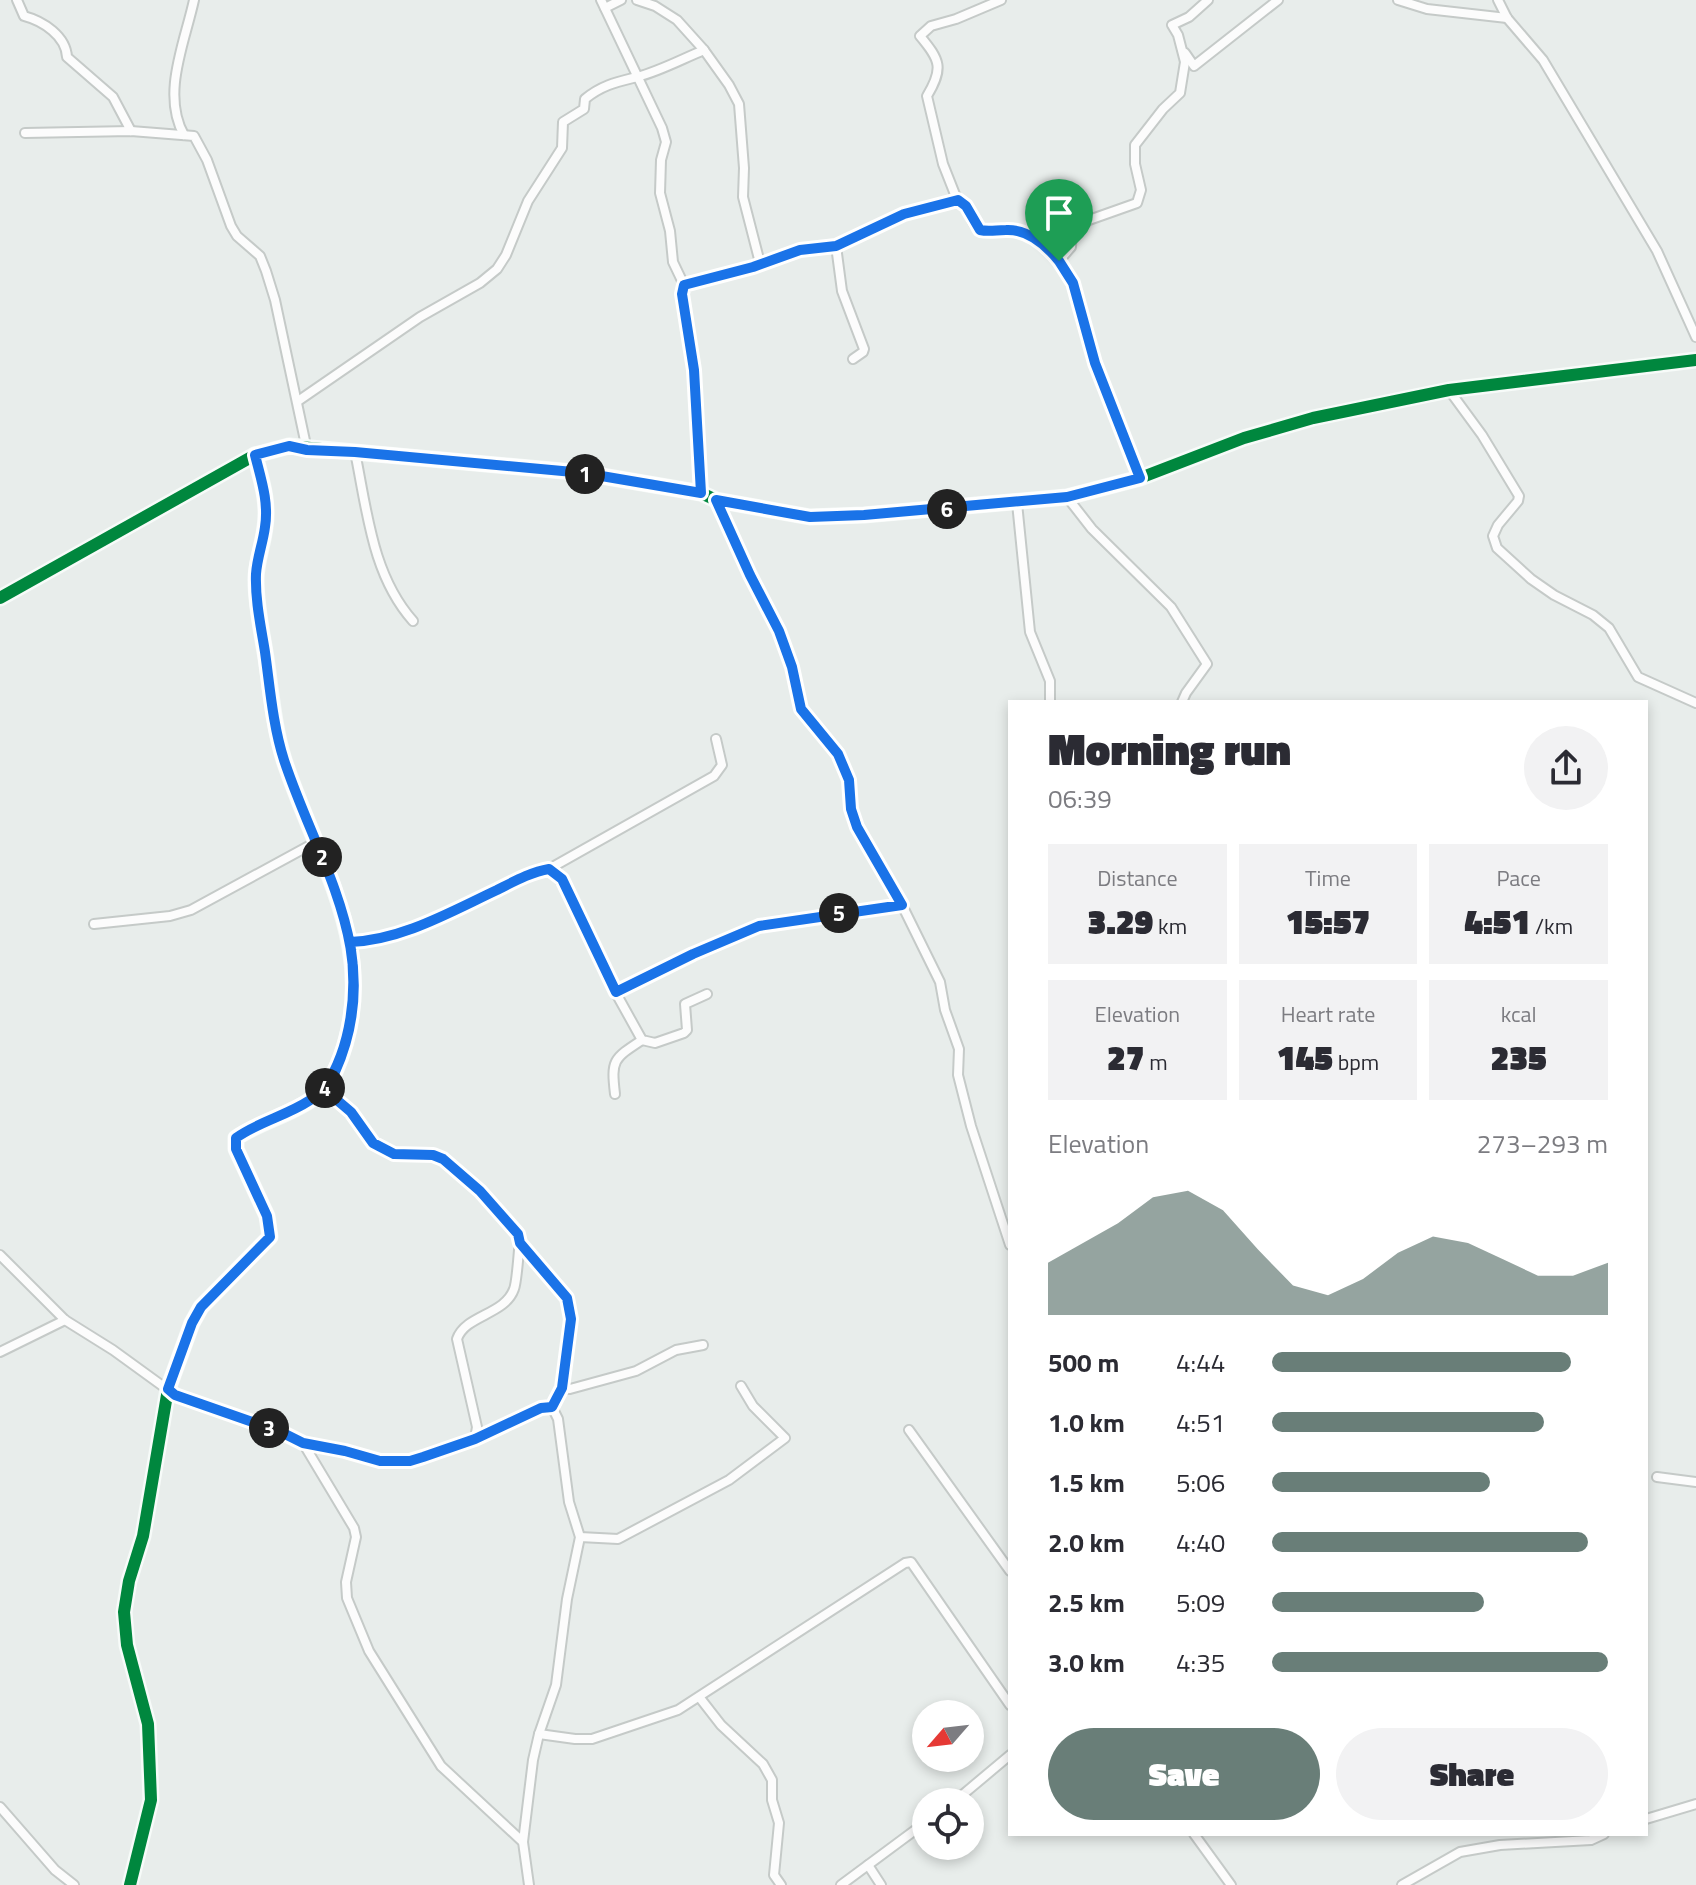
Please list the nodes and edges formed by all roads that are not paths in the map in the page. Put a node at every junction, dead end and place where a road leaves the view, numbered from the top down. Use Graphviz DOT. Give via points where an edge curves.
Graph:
graph roads {
  1 [pos="17,0"];
  2 [pos="194,0"];
  3 [pos="621,0"];
  4 [pos="637,0"];
  5 [pos="1001,0"];
  6 [pos="1208,0"];
  7 [pos="1278,0"];
  8 [pos="1398,0"];
  9 [pos="1498,0"];
  10 [pos="603,4"];
  11 [pos="1507,18"];
  12 [pos="1183,49"];
  13 [pos="704,50"];
  14 [pos="637,77"];
  15 [pos="131,131"];
  16 [pos="25,133"];
  17 [pos="184,135"];
  18 [pos="958,200"];
  19 [pos="836,246"];
  20 [pos="1059,261"];
  21 [pos="760,263"];
  22 [pos="684,285"];
  23 [pos="1696,337"];
  24 [pos="853,359"];
  25 [pos="1696,360"];
  26 [pos="1449,390"];
  27 [pos="298,401"];
  28 [pos="307,450"];
  29 [pos="355,452"];
  30 [pos="255,455"];
  31 [pos="1140,478"];
  32 [pos="701,493"];
  33 [pos="1067,497"];
  34 [pos="716,500"];
  35 [pos="1017,503"];
  36 [pos="0,598"];
  37 [pos="413,621"];
  38 [pos="1050,700"];
  39 [pos="1183,700"];
  40 [pos="1696,703"];
  41 [pos="716,739"];
  42 [pos="316,842"];
  43 [pos="549,869"];
  44 [pos="902,905"];
  45 [pos="94,924"];
  46 [pos="350,942"];
  47 [pos="616,992"];
  48 [pos="707,994"];
  49 [pos="642,1040"];
  50 [pos="324,1089"];
  51 [pos="615,1094"];
  52 [pos="1008,1239"];
  53 [pos="520,1243"];
  54 [pos="0,1255"];
  55 [pos="65,1320"];
  56 [pos="703,1345"];
  57 [pos="0,1352"];
  58 [pos="741,1386"];
  59 [pos="562,1388"];
  60 [pos="168,1389"];
  61 [pos="552,1407"];
  62 [pos="909,1430"];
  63 [pos="475,1439"];
  64 [pos="303,1443"];
  65 [pos="1657,1477"];
  66 [pos="1696,1482"];
  67 [pos="580,1537"];
  68 [pos="1008,1568"];
  69 [pos="700,1698"];
  70 [pos="1008,1702"];
  71 [pos="539,1734"];
  72 [pos="1008,1757"];
  73 [pos="971,1788"];
  74 [pos="1696,1804"];
  75 [pos="0,1807"];
  76 [pos="1648,1818"];
  77 [pos="912,1832"];
  78 [pos="1195,1836"];
  79 [pos="1600,1836"];
  80 [pos="523,1842"];
  81 [pos="868,1865"];
  82 [pos="74,1885"];
  83 [pos="130,1885"];
  84 [pos="529,1885"];
  85 [pos="781,1885"];
  86 [pos="841,1885"];
  87 [pos="881,1885"];
  88 [pos="1231,1885"];
  89 [pos="1402,1885"];
  1 -- 15 [label="street" via="24,16 44,22 66,46 67,57 113,97"];
  2 -- 17 [label="street" via="175,80 175,108"];
  3 -- 10 [label="street"];
  4 -- 13 [label="street" via="677,20"];
  5 -- 18 [label="street" via="931,26 920,36 939,66 927,96 930,118"];
  6 -- 12 [label="street" via="1172,25"];
  7 -- 12 [label="street" via="1194,66"];
  8 -- 11 [label="street" via="1427,9"];
  9 -- 11 [label="street"];
  10 -- 14 [label="street"];
  11 -- 23 [label="street" via="1543,60 1650,239"];
  12 -- 20 [label="street" via="1180,93 1135,145 1141,190 1137,203 1072,226 1071,247"];
  13 -- 14 [label="street"];
  13 -- 21 [label="street" via="739,104 743,197"];
  14 -- 22 [label="street" via="666,142 660,193 673,262"];
  14 -- 27 [label="street" via="596,90 585,99 584,109 563,122 562,148 528,201 497,269"];
  15 -- 16 [label="street"];
  15 -- 17 [label="street"];
  17 -- 27 [label="street" via="194,136 201,145 231,226 260,256"];
  18 -- 19 [label="street" via="904,214"];
  18 -- 20 [label="street" via="980,230 1028,234"];
  19 -- 21 [label="street"];
  19 -- 24 [label="street" via="842,291 864,349"];
  20 -- 31 [label="street" via="1073,283 1095,363"];
  21 -- 22 [label="street"];
  22 -- 32 [label="street"];
  25 -- 26 [label="street"];
  26 -- 31 [label="street" via="1313,418"];
  26 -- 40 [label="street" via="1519,496 1493,536 1497,548 1531,579 1609,628 1638,677"];
  27 -- 28 [label="street"];
  28 -- 29 [label="street"];
  28 -- 30 [label="street" via="289,446"];
  29 -- 32 [label="street" via="584,473"];
  29 -- 37 [label="street" via="375,552"];
  30 -- 36 [label="street"];
  30 -- 42 [label="street" via="266,502 256,582 272,698 283,755"];
  31 -- 33 [label="street"];
  32 -- 34 [label="street"];
  33 -- 35 [label="street"];
  33 -- 39 [label="street" via="1171,607 1207,664"];
  34 -- 35 [label="street" via="810,517"];
  34 -- 44 [label="street" via="779,631 801,709 838,754 849,780 857,827"];
  35 -- 38 [label="street" via="1030,632 1050,681"];
  41 -- 43 [label="street" via="722,765 714,776"];
  42 -- 45 [label="street" via="191,910"];
  42 -- 46 [label="street"];
  43 -- 46 [label="street" via="404,932"];
  43 -- 47 [label="street" via="562,879"];
  44 -- 47 [label="street" via="759,926"];
  44 -- 52 [label="street" via="940,982 959,1049 958,1075 971,1126"];
  46 -- 50 [label="street" via="349,1027"];
  47 -- 49 [label="street"];
  48 -- 49 [label="street" via="685,1004 684,1033 655,1043"];
  49 -- 51 [label="street" via="613,1063"];
  50 -- 53 [label="street" via="351,1112 373,1143 394,1154 433,1155 457,1170 518,1234"];
  50 -- 60 [label="street" via="236,1138 270,1237 201,1307"];
  53 -- 59 [label="street" via="567,1298 571,1319"];
  53 -- 63 [label="street" via="509,1297 465,1326 457,1339 477,1427"];
  54 -- 55 [label="street"];
  55 -- 57 [label="street"];
  55 -- 60 [label="street"];
  56 -- 59 [label="street" via="676,1350 636,1371"];
  58 -- 67 [label="street" via="785,1438 729,1480 618,1539"];
  59 -- 61 [label="street"];
  60 -- 64 [label="street" via="186,1401"];
  60 -- 83 [label="street" via="124,1612 148,1724 151,1800"];
  61 -- 63 [label="street"];
  61 -- 67 [label="street"];
  62 -- 68 [label="street"];
  63 -- 64 [label="street" via="410,1461 380,1461"];
  64 -- 80 [label="street" via="354,1528 347,1598 383,1678 441,1766"];
  65 -- 66 [label="street"];
  67 -- 71 [label="street" via="556,1685"];
  69 -- 70 [label="street" via="911,1562"];
  69 -- 71 [label="street" via="592,1739"];
  69 -- 85 [label="street" via="772,1780 779,1823 774,1875"];
  71 -- 80 [label="street"];
  72 -- 73 [label="street"];
  74 -- 76 [label="street"];
  75 -- 82 [label="street"];
  77 -- 81 [label="street"];
  78 -- 88 [label="street"];
  79 -- 89 [label="street" via="1460,1852"];
  80 -- 84 [label="street"];
  81 -- 86 [label="street"];
  81 -- 87 [label="street"];
}
